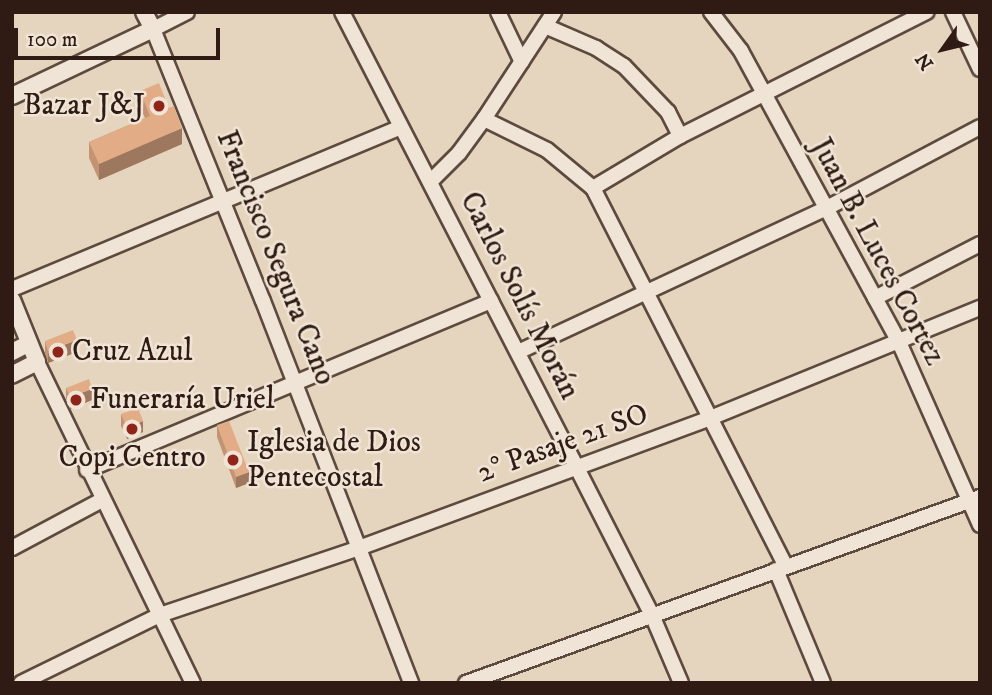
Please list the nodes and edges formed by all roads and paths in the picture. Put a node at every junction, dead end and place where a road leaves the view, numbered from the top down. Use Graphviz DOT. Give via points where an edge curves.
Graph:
graph roads {
  1 [pos="144,12"];
  2 [pos="187,12"];
  3 [pos="342,12"];
  4 [pos="498,12"];
  5 [pos="554,12"];
  6 [pos="927,12"];
  7 [pos="953,12"];
  8 [pos="713,13"];
  9 [pos="545,26"];
  10 [pos="153,29"];
  11 [pos="522,62"];
  12 [pos="980,69"];
  13 [pos="765,94"];
  14 [pos="12,96"];
  15 [pos="484,119"];
  16 [pos="401,127"];
  17 [pos="980,127"];
  18 [pos="680,136"];
  19 [pos="431,181"];
  20 [pos="593,188"];
  21 [pos="224,202"];
  22 [pos="825,209"];
  23 [pos="980,244"];
  24 [pos="12,289"];
  25 [pos="648,293"];
  26 [pos="875,298"];
  27 [pos="12,300"];
  28 [pos="491,301"];
  29 [pos="980,309"];
  30 [pos="899,342"];
  31 [pos="28,344"];
  32 [pos="12,352"];
  33 [pos="518,352"];
  34 [pos="37,362"];
  35 [pos="12,375"];
  36 [pos="295,385"];
  37 [pos="710,418"];
  38 [pos="576,466"];
  39 [pos="87,470"];
  40 [pos="975,498"];
  41 [pos="102,500"];
  42 [pos="980,525"];
  43 [pos="12,548"];
  44 [pos="359,548"];
  45 [pos="781,569"];
  46 [pos="160,615"];
  47 [pos="652,615"];
  48 [pos="21,683"];
  49 [pos="193,683"];
  50 [pos="411,683"];
  51 [pos="466,683"];
  52 [pos="681,683"];
  53 [pos="823,683"];
  1 -- 10 [label="street, Francisco Segura Cano"];
  2 -- 10 [label="street"];
  3 -- 16 [label="street, Carlos Solís Morán"];
  4 -- 11 [label="street"];
  5 -- 9 [label="street"];
  6 -- 13 [label="street"];
  7 -- 12 [label="street"];
  8 -- 13 [label="street, Juan B. Luces Cortez"];
  9 -- 11 [label="street"];
  9 -- 18 [label="street" via="624,66 668,112"];
  10 -- 14 [label="street"];
  10 -- 21 [label="street, Francisco Segura Cano"];
  11 -- 15 [label="street"];
  13 -- 18 [label="street"];
  13 -- 22 [label="street, Juan B. Luces Cortez"];
  15 -- 19 [label="street"];
  15 -- 20 [label="street" via="547,150"];
  16 -- 19 [label="street, Carlos Solís Morán"];
  16 -- 21 [label="street"];
  17 -- 22 [label="street"];
  18 -- 20 [label="street"];
  19 -- 28 [label="street, Carlos Solís Morán"];
  20 -- 25 [label="street"];
  21 -- 24 [label="street"];
  21 -- 36 [label="street, Francisco Segura Cano"];
  22 -- 25 [label="street"];
  22 -- 26 [label="street, Juan B. Luces Cortez"];
  23 -- 26 [label="street"];
  25 -- 33 [label="street"];
  25 -- 37 [label="street"];
  26 -- 30 [label="street, Juan B. Luces Cortez"];
  27 -- 31 [label="street"];
  28 -- 33 [label="street, Carlos Solís Morán"];
  28 -- 36 [label="street"];
  29 -- 30 [label="street, 2° Pasaje 21 SO"];
  30 -- 37 [label="street, 2° Pasaje 21 SO"];
  30 -- 40 [label="street, Juan B. Luces Cortez"];
  31 -- 32 [label="street"];
  31 -- 34 [label="street"];
  33 -- 38 [label="street, Carlos Solís Morán"];
  34 -- 35 [label="street"];
  34 -- 39 [label="street"];
  36 -- 39 [label="street"];
  36 -- 44 [label="street, Francisco Segura Cano"];
  37 -- 38 [label="street, 2° Pasaje 21 SO"];
  37 -- 45 [label="street"];
  38 -- 44 [label="street, 2° Pasaje 21 SO"];
  38 -- 47 [label="street, Carlos Solís Morán"];
  39 -- 41 [label="street"];
  40 -- 42 [label="street, Juan B. Luces Cortez"];
  40 -- 45 [label="street"];
  41 -- 43 [label="street"];
  41 -- 46 [label="street"];
  44 -- 46 [label="street, 2° Pasaje 21 SO"];
  44 -- 50 [label="street, Francisco Segura Cano"];
  45 -- 47 [label="street"];
  45 -- 53 [label="street"];
  46 -- 48 [label="street, 2° Pasaje 21 SO"];
  46 -- 49 [label="street"];
  47 -- 51 [label="street"];
  47 -- 52 [label="street, Carlos Solís Morán"];
}
